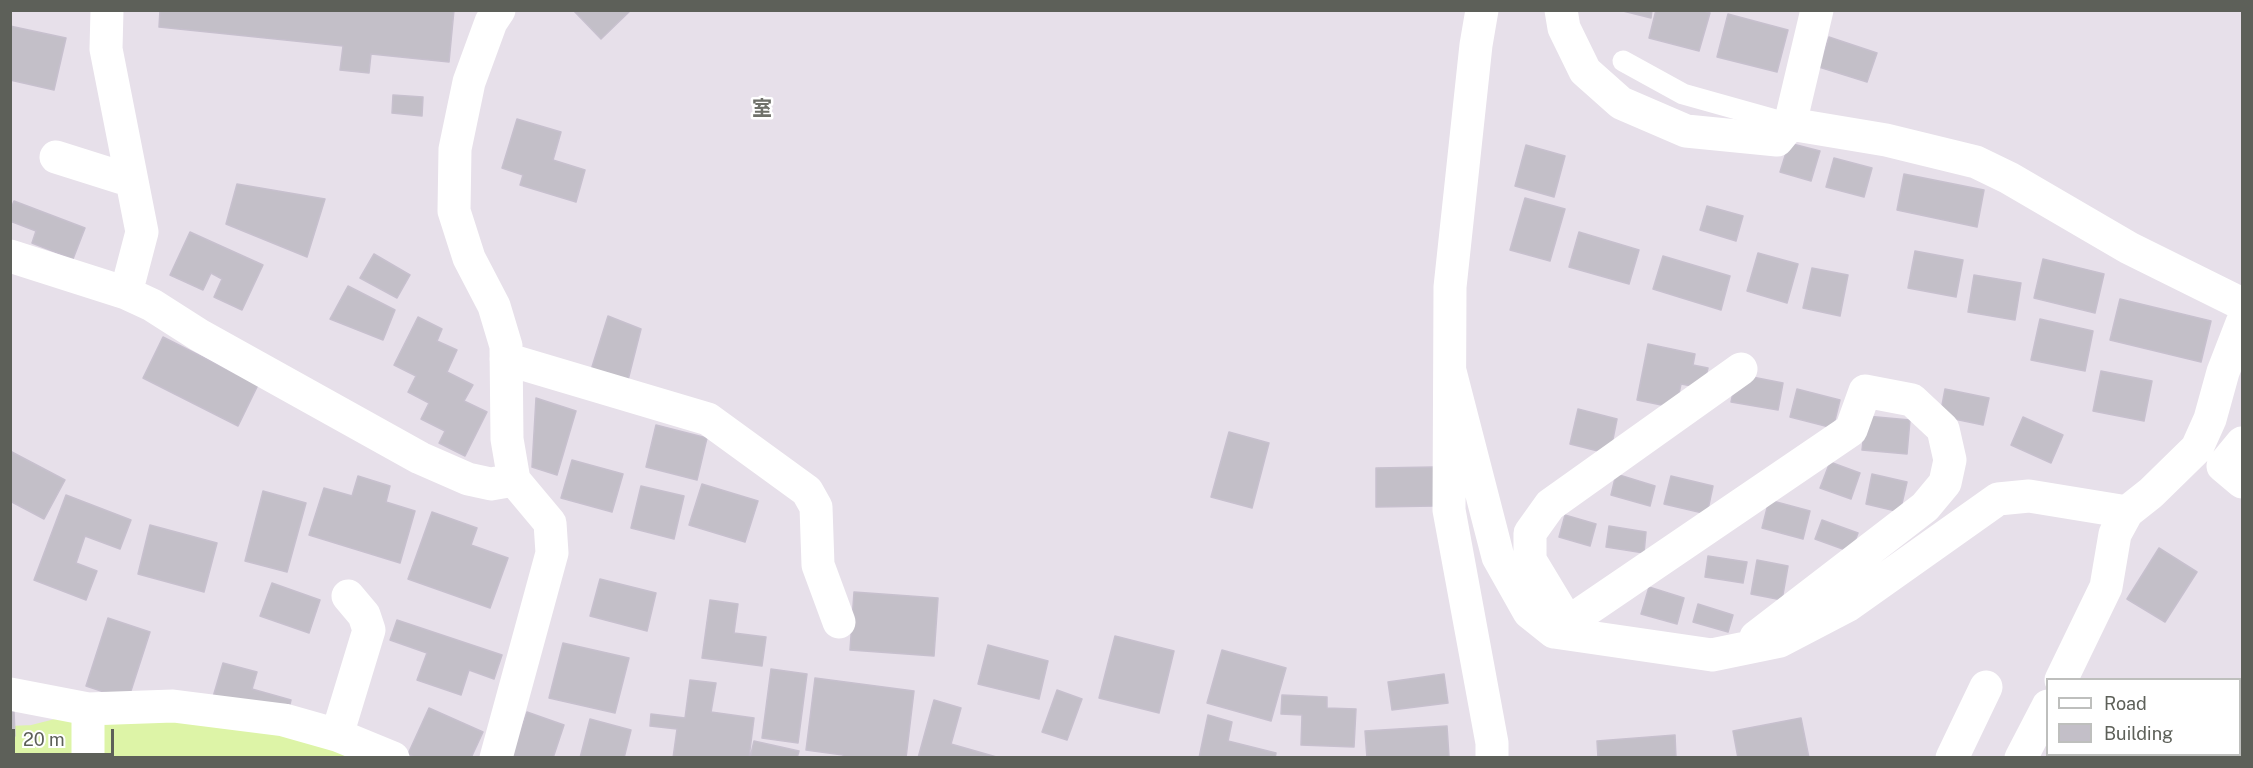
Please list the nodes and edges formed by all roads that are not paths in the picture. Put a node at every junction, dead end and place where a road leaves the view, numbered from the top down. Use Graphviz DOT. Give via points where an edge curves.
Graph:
graph roads {
  1 [pos="107,10"];
  2 [pos="499,10"];
  3 [pos="1482,10"];
  4 [pos="1562,10"];
  5 [pos="1816,11"];
  6 [pos="1623,61"];
  7 [pos="1790,124"];
  8 [pos="56,157"];
  9 [pos="132,181"];
  10 [pos="10,255"];
  11 [pos="126,293"];
  12 [pos="2242,304"];
  13 [pos="2242,323"];
  14 [pos="506,359"];
  15 [pos="1741,369"];
  16 [pos="1450,371"];
  17 [pos="2242,443"];
  18 [pos="514,480"];
  19 [pos="2242,482"];
  20 [pos="2127,512"];
  21 [pos="348,597"];
  22 [pos="839,622"];
  23 [pos="1561,627"];
  24 [pos="1739,649"];
  25 [pos="2062,678"];
  26 [pos="1986,687"];
  27 [pos="10,694"];
  28 [pos="88,709"];
  29 [pos="2046,710"];
  30 [pos="337,735"];
  31 [pos="88,758"];
  32 [pos="393,758"];
  33 [pos="496,758"];
  34 [pos="1492,758"];
  35 [pos="1952,758"];
  36 [pos="2021,758"];
  1 -- 9 [label="street" via="106,49"];
  2 -- 14 [label="street" via="469,82 455,150 454,210 469,258 494,306"];
  3 -- 16 [label="street" via="1450,287"];
  4 -- 7 [label="street" via="1564,28 1585,71 1621,103 1686,131 1777,140"];
  5 -- 7 [label="street"];
  6 -- 7 [label="lane" via="1683,94"];
  7 -- 12 [label="street" via="1886,140 1976,162 2129,248"];
  8 -- 9 [label="street"];
  9 -- 11 [label="street" via="142,232"];
  10 -- 11 [label="street"];
  11 -- 18 [label="street" via="152,304 199,335 420,458 468,479 491,484"];
  13 -- 20 [label="street" via="2197,448"];
  14 -- 18 [label="street" via="507,439"];
  14 -- 22 [label="street" via="708,419 807,491 816,507 818,565"];
  15 -- 23 [label="street" via="1550,505 1530,533 1530,561"];
  16 -- 23 [label="street" via="1498,558 1529,612"];
  16 -- 34 [label="street" via="1449,510"];
  17 -- 19 [label="street" via="2223,466"];
  18 -- 33 [label="street" via="550,524 552,553"];
  20 -- 24 [label="street" via="2029,496 1998,499 1847,606 1780,641"];
  20 -- 25 [label="street" via="2115,534 2106,587"];
  21 -- 30 [label="street" via="364,615 369,630"];
  23 -- 24 [label="street" via="1712,655"];
  23 -- 24 [label="street" via="1851,430 1865,391 1912,400 1943,429 1950,460 1944,483 1924,507"];
  26 -- 35 [label="street"];
  27 -- 28 [label="street"];
  28 -- 30 [label="street" via="173,706 284,720"];
  28 -- 31 [label="street"];
  29 -- 36 [label="street"];
  30 -- 32 [label="street"];
}
